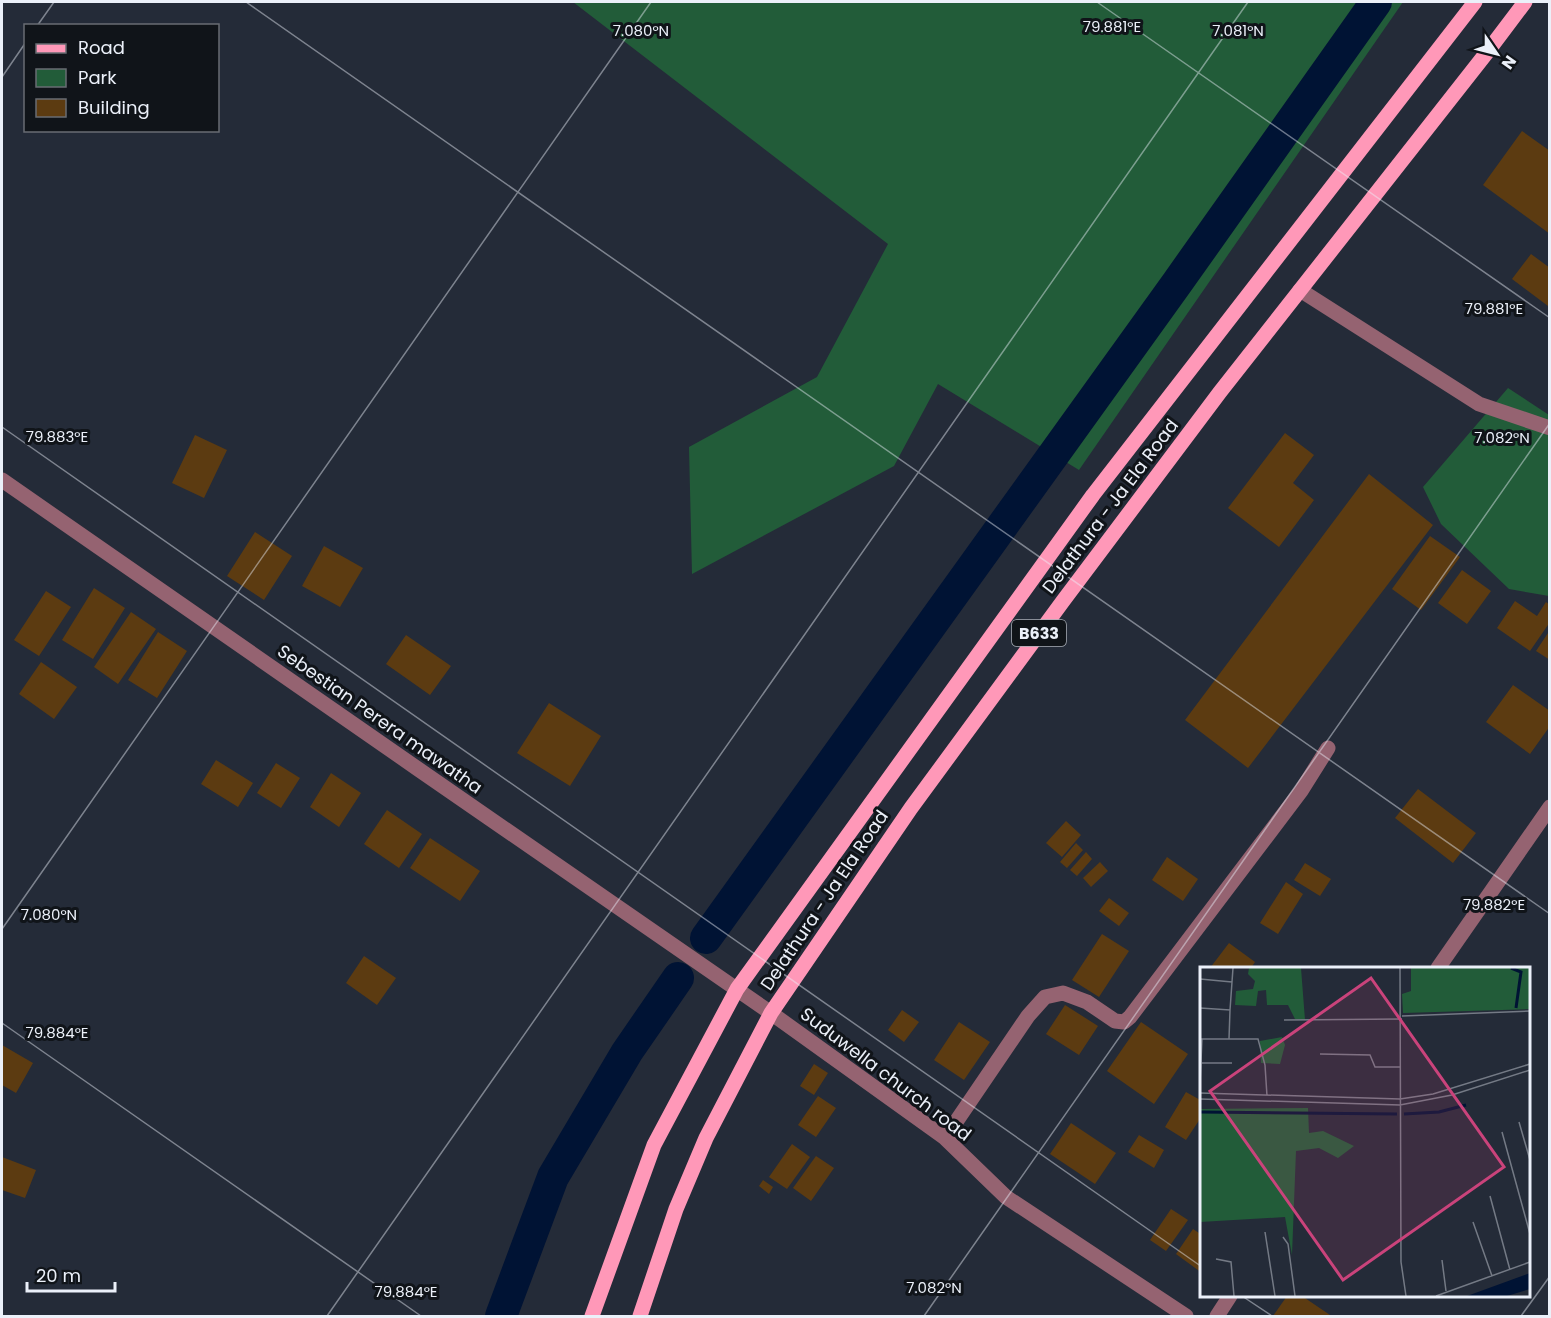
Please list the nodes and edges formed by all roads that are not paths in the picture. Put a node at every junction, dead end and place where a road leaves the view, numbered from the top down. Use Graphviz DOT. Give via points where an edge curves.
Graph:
graph roads {
  1 [pos="1475,2"];
  2 [pos="1525,2"];
  3 [pos="1300,290"];
  4 [pos="1550,428"];
  5 [pos="2,480"];
  6 [pos="1328,748"];
  7 [pos="1550,807"];
  8 [pos="1439,967"];
  9 [pos="737,989"];
  10 [pos="771,1013"];
  11 [pos="945,1138"];
  12 [pos="1229,1297"];
  13 [pos="592,1317"];
  14 [pos="640,1317"];
  15 [pos="1186,1317"];
  16 [pos="1217,1317"];
  1 -- 9 [label="main road, Delathura - Ja Ela Road / B633" via="1093,495"];
  2 -- 3 [label="main road, Delathura - Ja Ela Road / B633"];
  3 -- 4 [label="street" via="1479,404"];
  3 -- 10 [label="main road, Delathura - Ja Ela Road / B633" via="924,789"];
  5 -- 9 [label="street, Sebestian Perera mawatha"];
  6 -- 11 [label="street" via="1301,791 1130,1017 1124,1022 1115,1021 1088,1002 1063,993 1045,997"];
  7 -- 8 [label="street"];
  9 -- 10 [label="street, Suduwella church road"];
  9 -- 13 [label="main road, Delathura - Ja Ela Road / B633" via="654,1145"];
  10 -- 11 [label="street, Suduwella church road"];
  10 -- 14 [label="main road, Delathura - Ja Ela Road / B633" via="701,1149 676,1209"];
  11 -- 15 [label="street, Suduwella church road" via="1006,1197"];
  12 -- 16 [label="street"];
}
